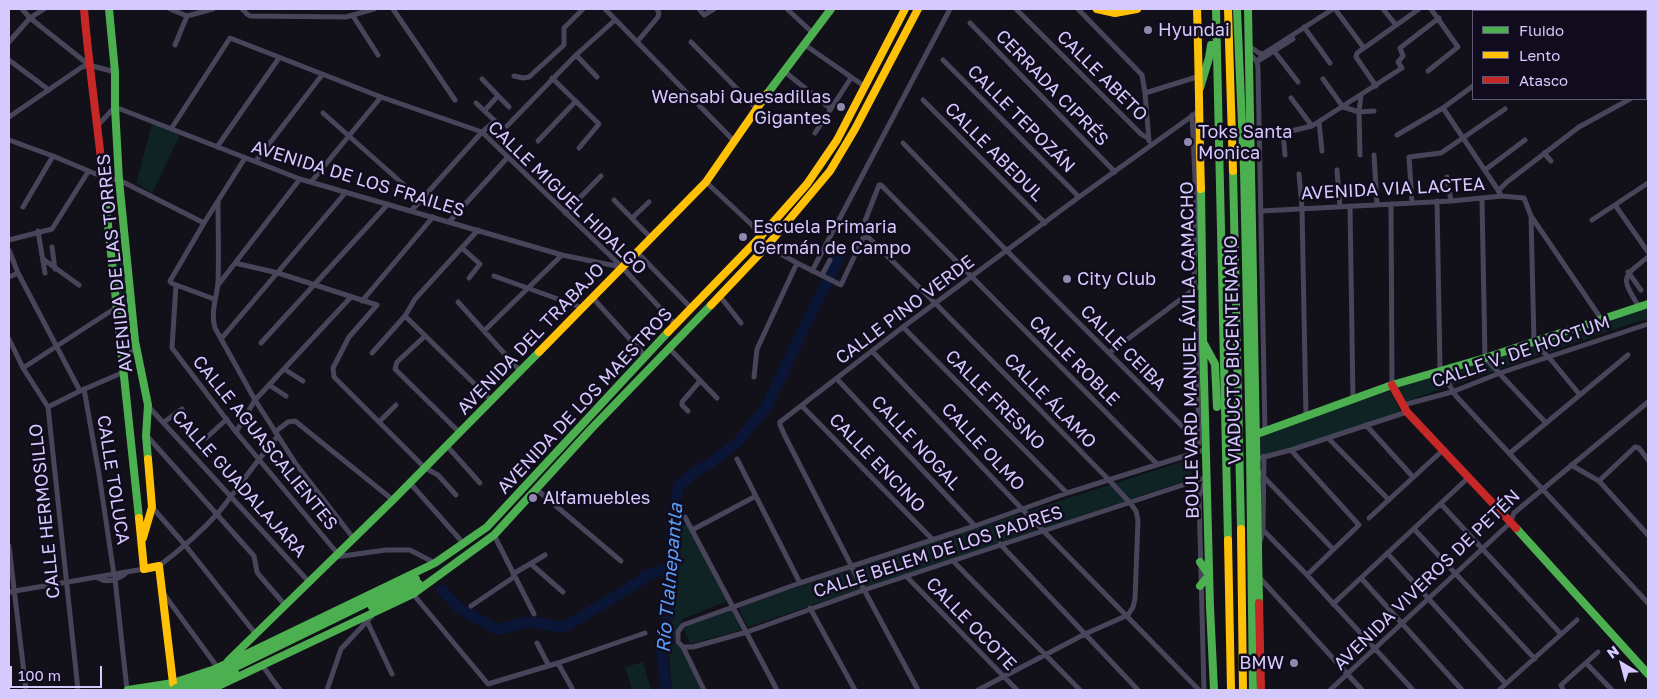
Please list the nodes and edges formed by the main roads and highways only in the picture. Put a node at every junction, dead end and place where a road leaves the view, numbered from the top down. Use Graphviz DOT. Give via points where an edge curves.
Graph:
graph roads {
  1 [pos="84,9"];
  2 [pos="109,9"];
  3 [pos="831,9"];
  4 [pos="905,9"];
  5 [pos="918,9"];
  6 [pos="1097,9"];
  7 [pos="1137,9"];
  8 [pos="1197,9"];
  9 [pos="1212,9"];
  10 [pos="1216,9"];
  11 [pos="1228,9"];
  12 [pos="1237,9"];
  13 [pos="1248,9"];
  14 [pos="1200,88"];
  15 [pos="1260,179"];
  16 [pos="1251,180"];
  17 [pos="1648,304"];
  18 [pos="1203,342"];
  19 [pos="1392,385"];
  20 [pos="1239,397"];
  21 [pos="1256,422"];
  22 [pos="1224,434"];
  23 [pos="1256,434"];
  24 [pos="142,542"];
  25 [pos="1200,562"];
  26 [pos="435,563"];
  27 [pos="442,572"];
  28 [pos="1210,576"];
  29 [pos="417,582"];
  30 [pos="1200,586"];
  31 [pos="219,668"];
  32 [pos="1648,674"];
  33 [pos="173,683"];
  34 [pos="221,686"];
  35 [pos="127,690"];
  36 [pos="166,690"];
  37 [pos="191,690"];
  38 [pos="210,690"];
  39 [pos="1214,690"];
  40 [pos="1231,690"];
  41 [pos="1243,690"];
  42 [pos="1253,690"];
  43 [pos="1261,690"];
  1 -- 24 [label="main road, AVENIDA DE LAS TORRES"];
  2 -- 24 [label="main road, AVENIDA DE LAS TORRES" via="119,180 135,341 148,405 146,436 152,507"];
  3 -- 31 [label="main road, AVENIDA DEL TRABAJO" via="756,108 706,182 393,500"];
  4 -- 26 [label="main road, AVENIDA DE LOS MAESTROS" via="837,140 807,184 487,527"];
  5 -- 27 [label="main road, AVENIDA DE LOS MAESTROS" via="830,171 767,246 590,429 494,535"];
  6 -- 7 [label="main road" via="1115,14"];
  8 -- 14 [label="main road, BOULEVARD MANUEL ÁVILA CAMACHO"];
  9 -- 14 [label="main road" via="1210,58"];
  10 -- 22 [label="main road, BOULEVARD MANUEL ÁVILA CAMACHO"];
  11 -- 20 [label="main road"];
  12 -- 42 [label="main road, VIADUCTO BICENTENARIO, bridge" via="1244,170"];
  13 -- 16 [label="main road"];
  14 -- 18 [label="main road, BOULEVARD MANUEL ÁVILA CAMACHO"];
  15 -- 16 [label="main road"];
  16 -- 21 [label="main road"];
  17 -- 19 [label="main road"];
  18 -- 22 [label="main road" via="1215,364 1218,418"];
  18 -- 28 [label="main road, BOULEVARD MANUEL ÁVILA CAMACHO"];
  19 -- 23 [label="main road"];
  19 -- 32 [label="main road" via="1405,409"];
  20 -- 21 [label="main road"];
  20 -- 41 [label="main road"];
  21 -- 23 [label="main road"];
  22 -- 40 [label="main road, BOULEVARD MANUEL ÁVILA CAMACHO"];
  23 -- 43 [label="main road" via="1260,457 1256,469"];
  24 -- 33 [label="main road, AVENIDA DE LAS TORRES" via="144,569 159,566"];
  25 -- 28 [label="main road"];
  26 -- 29 [label="main road"];
  26 -- 31 [label="main road, AVENIDA DE LOS MAESTROS"];
  27 -- 29 [label="main road, AVENIDA DE LOS MAESTROS"];
  27 -- 34 [label="main road, AVENIDA DE LOS MAESTROS" via="413,594"];
  28 -- 30 [label="main road"];
  28 -- 39 [label="main road, BOULEVARD MANUEL ÁVILA CAMACHO"];
  29 -- 36 [label="main road, bridge" via="232,669"];
  29 -- 37 [label="main road, AVENIDA DE LOS MAESTROS, bridge" via="210,684"];
  31 -- 33 [label="main road, AVENIDA DE LOS MAESTROS"];
  31 -- 34 [label="main road" via="211,679"];
  33 -- 35 [label="main road, AVENIDA DE LOS MAESTROS"];
  34 -- 38 [label="main road, AVENIDA DE LOS MAESTROS"];
}
